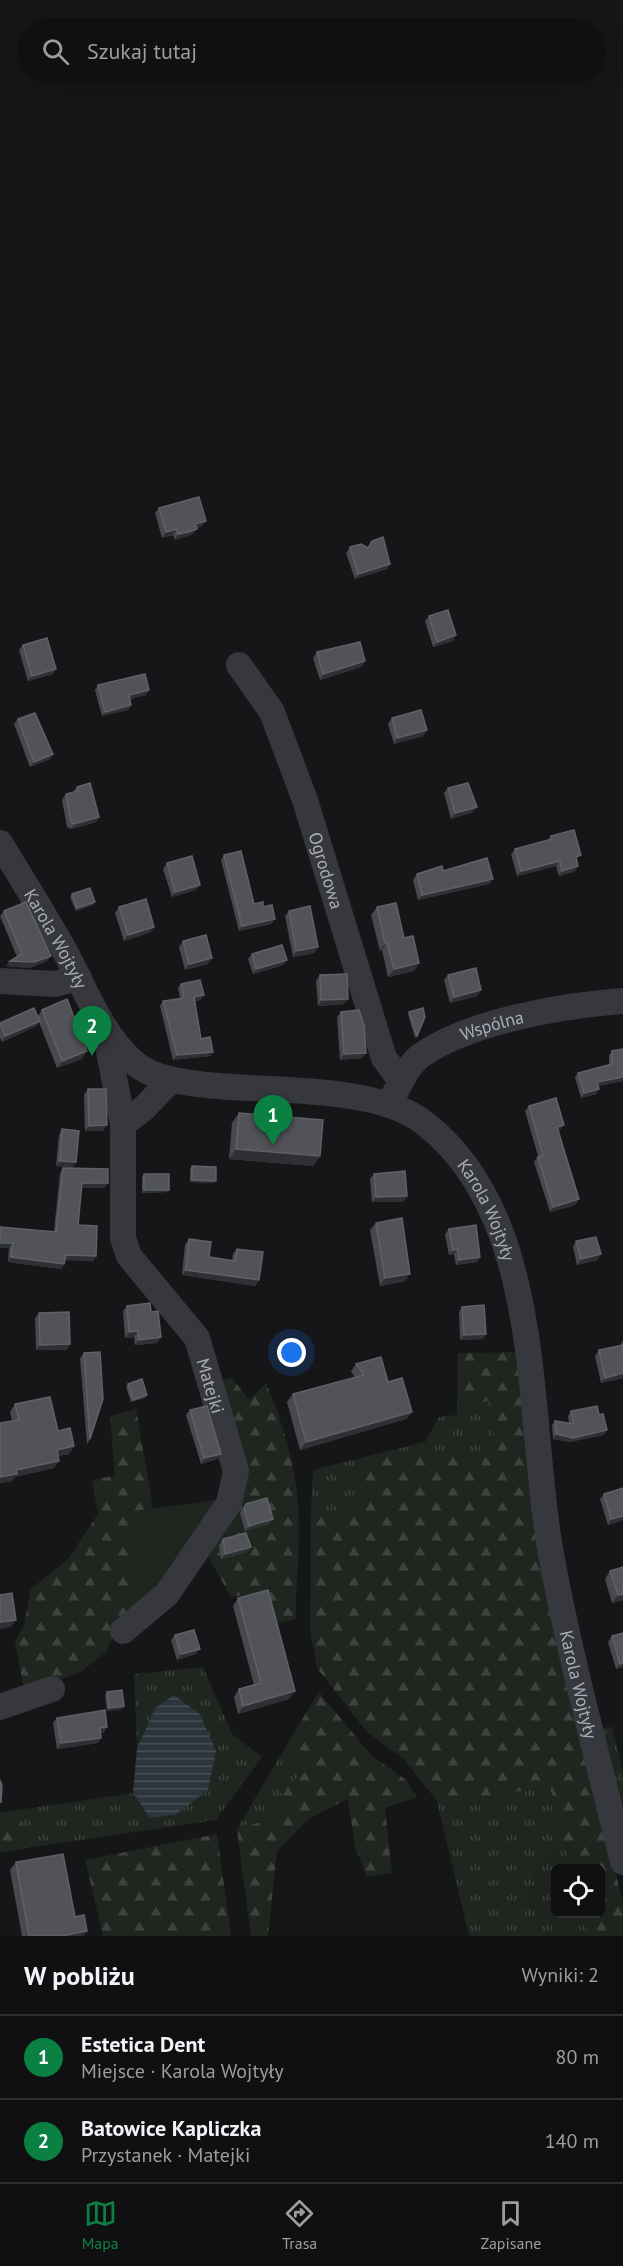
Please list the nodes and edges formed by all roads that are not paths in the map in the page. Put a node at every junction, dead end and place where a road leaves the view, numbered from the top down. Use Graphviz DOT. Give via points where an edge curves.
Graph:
graph roads {
  1 [pos="239,665"];
  2 [pos="0,843"];
  3 [pos="79,978"];
  4 [pos="0,981"];
  5 [pos="623,1001"];
  6 [pos="103,1022"];
  7 [pos="171,1080"];
  8 [pos="396,1092"];
  9 [pos="123,1124"];
  10 [pos="123,1631"];
  11 [pos="52,1689"];
  12 [pos="0,1707"];
  13 [pos="623,1862"];
  1 -- 8 [label="street, Ogrodowa" via="272,712 305,800"];
  2 -- 3 [label="street, Karola Wojtyły"];
  3 -- 4 [label="street" via="55,984"];
  3 -- 6 [label="street, Karola Wojtyły"];
  5 -- 8 [label="street, Wspólna" via="517,1017 468,1033 423,1053"];
  6 -- 7 [label="street, Karola Wojtyły" via="134,1063"];
  6 -- 9 [label="street, Matejki"];
  7 -- 8 [label="street, Karola Wojtyły" via="372,1099"];
  7 -- 9 [label="street"];
  8 -- 13 [label="street, Karola Wojtyły" via="467,1167 497,1226 514,1275 554,1568 579,1692"];
  9 -- 10 [label="street, Matejki" via="123,1238 129,1256 197,1338 236,1471 229,1503 167,1594"];
  11 -- 12 [label="street"];
}
